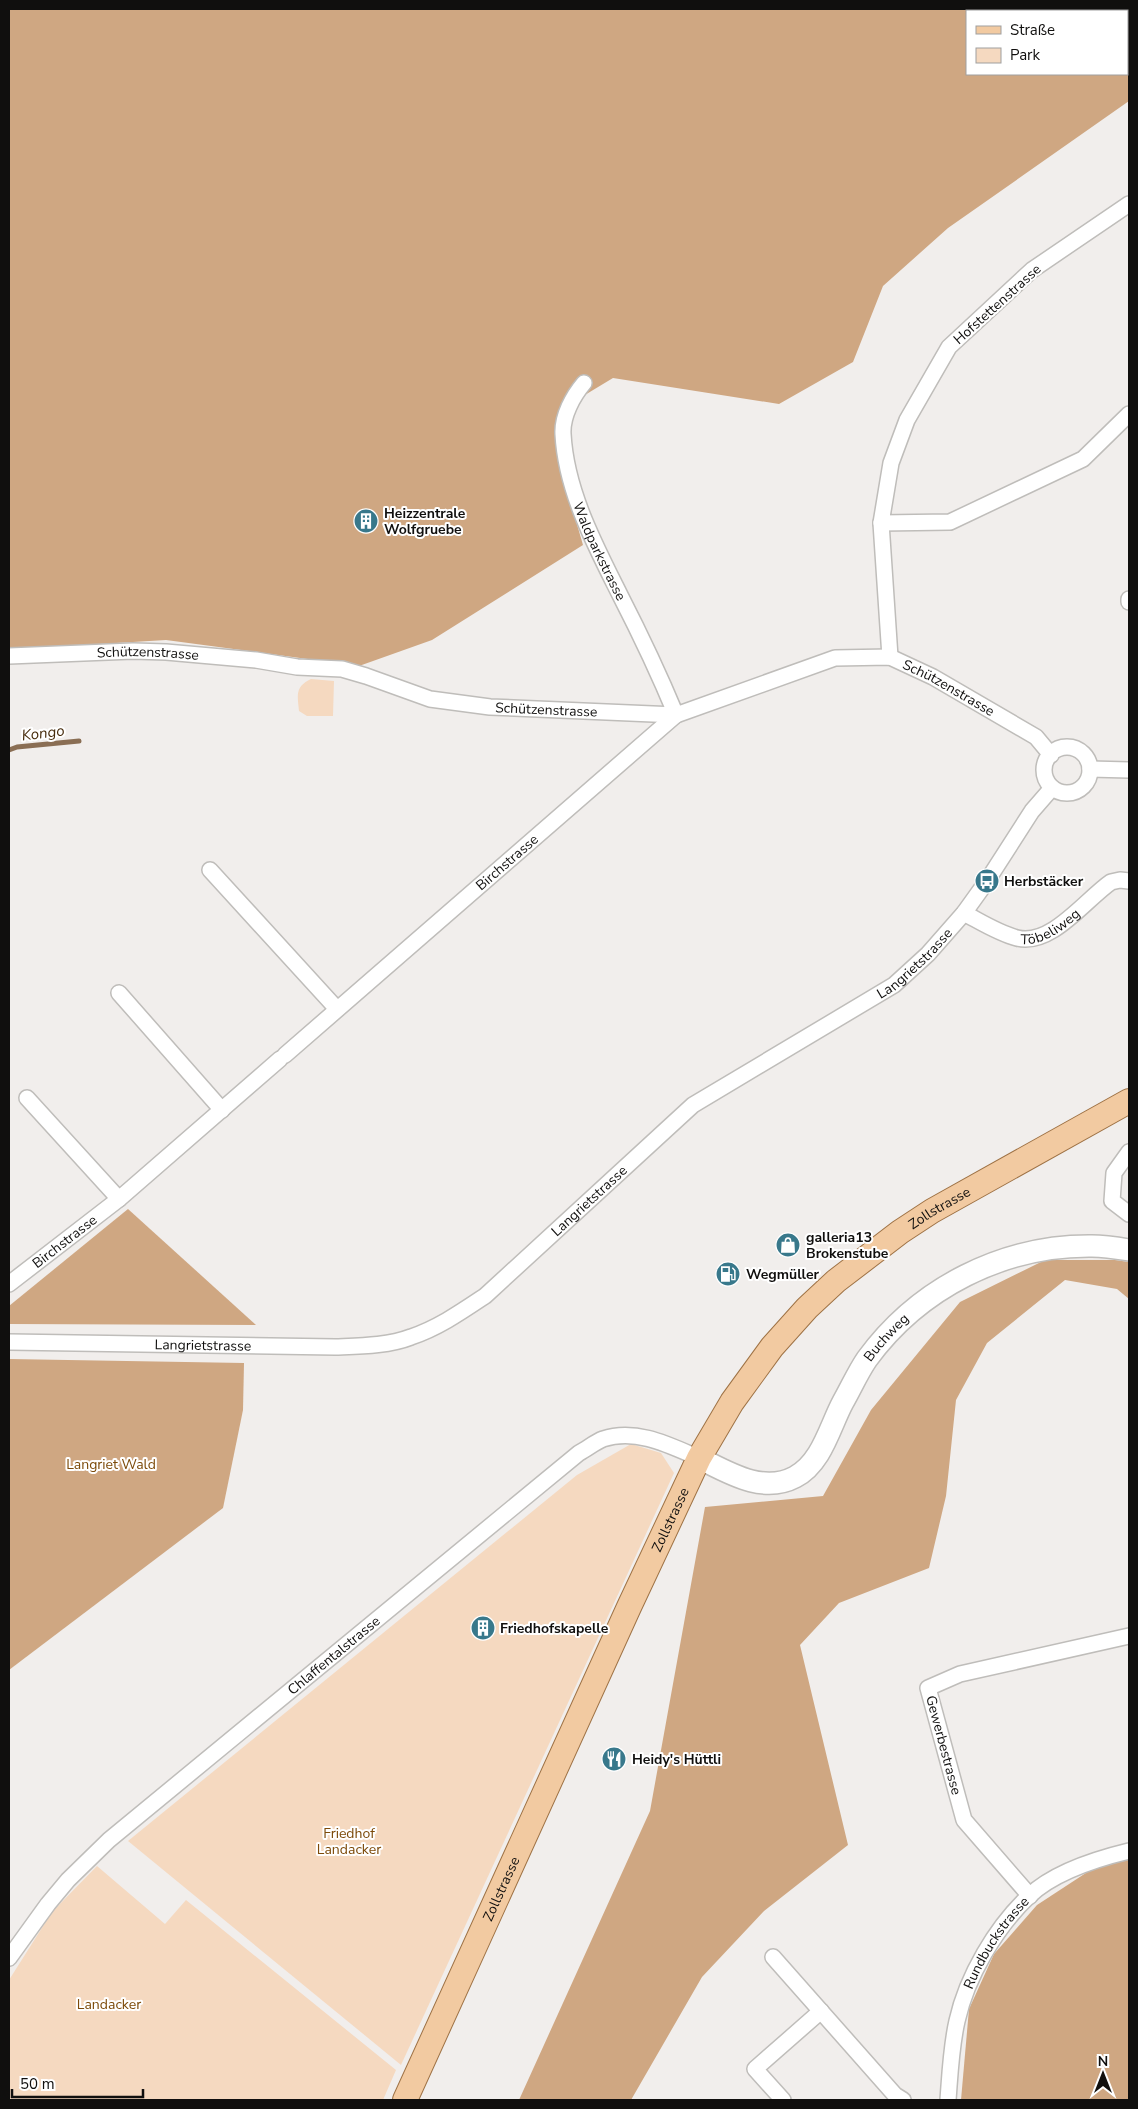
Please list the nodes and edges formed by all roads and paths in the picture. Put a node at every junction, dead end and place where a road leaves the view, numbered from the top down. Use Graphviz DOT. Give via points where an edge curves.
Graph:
graph roads {
  1 [pos="1129,204"];
  2 [pos="584,383"];
  3 [pos="1129,414"];
  4 [pos="881,523"];
  5 [pos="9,656"];
  6 [pos="890,657"];
  7 [pos="676,715"];
  8 [pos="1051,754"];
  9 [pos="1090,769"];
  10 [pos="1129,770"];
  11 [pos="1052,788"];
  12 [pos="210,870"];
  13 [pos="1129,881"];
  14 [pos="964,913"];
  15 [pos="119,993"];
  16 [pos="337,1009"];
  17 [pos="27,1098"];
  18 [pos="1129,1101"];
  19 [pos="222,1110"];
  20 [pos="1129,1152"];
  21 [pos="120,1199"];
  22 [pos="1129,1214"];
  23 [pos="1129,1250"];
  24 [pos="9,1284"];
  25 [pos="9,1342"];
  26 [pos="699,1458"];
  27 [pos="1129,1636"];
  28 [pos="1129,1851"];
  29 [pos="1030,1896"];
  30 [pos="773,1956"];
  31 [pos="9,1958"];
  32 [pos="821,2010"];
  33 [pos="405,2100"];
  34 [pos="783,2100"];
  35 [pos="903,2100"];
  36 [pos="948,2100"];
  1 -- 4 [label="street, Hofstettenstrasse" via="1032,270 950,347 907,420 891,463"];
  2 -- 7 [label="street, Waldparkstrasse" via="573,396 563,432 568,467 579,506 595,544"];
  3 -- 4 [label="street" via="1083,458 950,522"];
  4 -- 6 [label="street, Hofstettenstrasse"];
  5 -- 7 [label="street, Schützenstrasse" via="166,652 342,670 430,699 490,707"];
  6 -- 7 [label="street, Schützenstrasse" via="834,658"];
  6 -- 8 [label="street, Schützenstrasse" via="933,677 1036,737"];
  7 -- 16 [label="street, Birchstrasse"];
  8 -- 9 [label="street" via="1072,748 1084,755"];
  8 -- 11 [label="street" via="1045,775"];
  9 -- 10 [label="street"];
  9 -- 11 [label="street" via="1089,777 1080,789 1066,793"];
  11 -- 14 [label="street, Langrietstrasse" via="1032,812"];
  12 -- 16 [label="street"];
  13 -- 14 [label="street, Töbeliweg" via="1110,882 1064,922 1047,934 1033,938 1018,939"];
  14 -- 25 [label="street, Langrietstrasse" via="943,939 894,985 693,1105 485,1296 428,1330 410,1338 353,1346"];
  15 -- 19 [label="street"];
  16 -- 19 [label="street, Birchstrasse"];
  17 -- 21 [label="street"];
  18 -- 26 [label="main road, Zollstrasse" via="932,1211 836,1281 772,1346 732,1402"];
  19 -- 21 [label="street, Birchstrasse"];
  20 -- 22 [label="street" via="1114,1173 1112,1201"];
  21 -- 24 [label="street, Birchstrasse"];
  23 -- 26 [label="street, Buchweg" via="1092,1246 1051,1249 1004,1259 952,1281 908,1313 866,1359 821,1450 797,1476 768,1484 755,1482"];
  26 -- 31 [label="street, Chlaffentalstrasse" via="638,1435 602,1440 579,1453 109,1840 68,1880"];
  26 -- 33 [label="main road, Zollstrasse"];
  27 -- 29 [label="street, Gewerbestrasse" via="960,1674 928,1688 964,1820"];
  28 -- 29 [label="street, Rundbuckstrasse" via="1064,1874"];
  29 -- 36 [label="street, Rundbuckstrasse" via="1009,1919 974,1970 957,2020"];
  30 -- 32 [label="street"];
  32 -- 34 [label="street" via="756,2069"];
  32 -- 35 [label="street" via="895,2095"];
}
